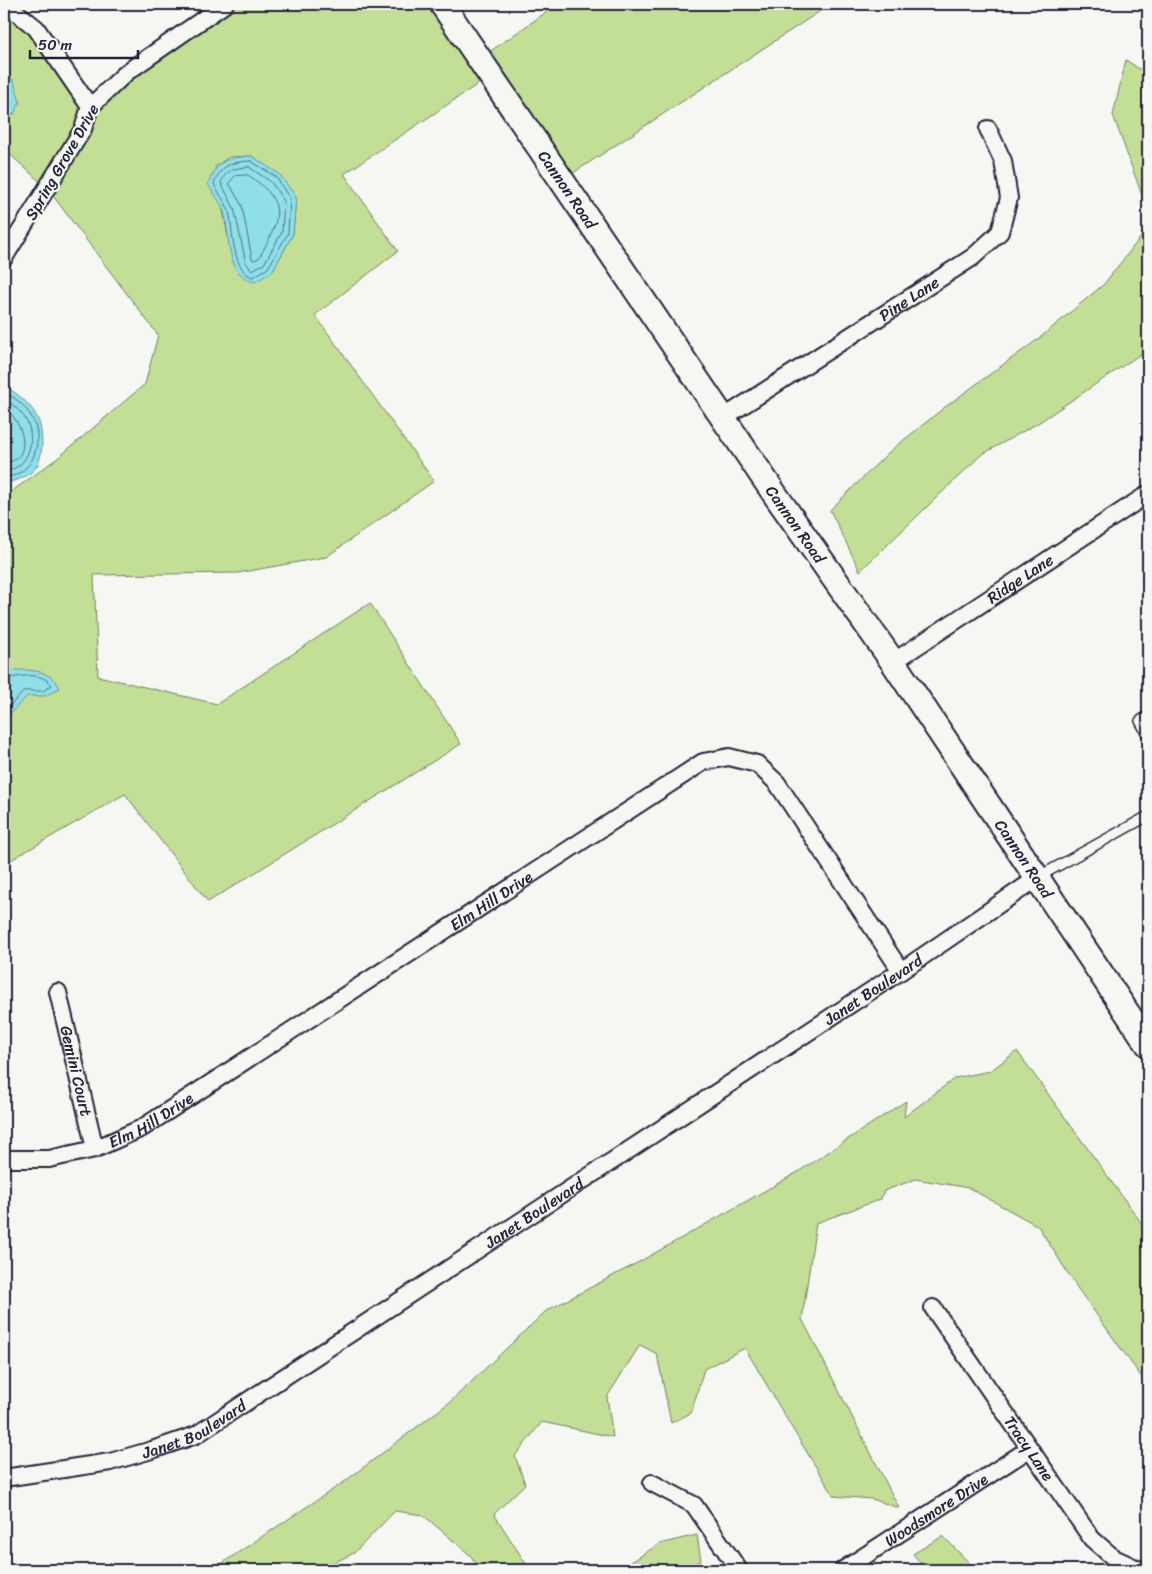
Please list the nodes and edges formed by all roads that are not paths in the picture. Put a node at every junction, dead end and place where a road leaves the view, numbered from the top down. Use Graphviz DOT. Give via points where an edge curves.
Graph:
graph roads {
  1 [pos="6,4"];
  2 [pos="226,4"];
  3 [pos="442,4"];
  4 [pos="90,107"];
  5 [pos="988,128"];
  6 [pos="4,258"];
  7 [pos="723,418"];
  8 [pos="1148,494"];
  9 [pos="892,662"];
  10 [pos="1148,715"];
  11 [pos="1148,736"];
  12 [pos="1148,817"];
  13 [pos="1036,879"];
  14 [pos="901,971"];
  15 [pos="58,992"];
  16 [pos="1148,1044"];
  17 [pos="95,1149"];
  18 [pos="4,1159"];
  19 [pos="933,1308"];
  20 [pos="1029,1448"];
  21 [pos="4,1478"];
  22 [pos="652,1483"];
  23 [pos="739,1570"];
  24 [pos="843,1570"];
  25 [pos="1140,1570"];
  1 -- 4 [label="street" via="36,28"];
  2 -- 4 [label="street, Spring Grove Drive" via="127,72"];
  3 -- 7 [label="main road, Cannon Road"];
  4 -- 6 [label="street, Spring Grove Drive" via="83,129"];
  5 -- 7 [label="street, Pine Lane" via="1003,161 1009,198 1000,232 973,257"];
  7 -- 9 [label="main road, Cannon Road"];
  8 -- 9 [label="street, Ridge Lane"];
  9 -- 13 [label="main road, Cannon Road"];
  10 -- 11 [label="lane" via="1140,721"];
  12 -- 13 [label="lane"];
  13 -- 14 [label="street, Janet Boulevard"];
  13 -- 16 [label="main road, Cannon Road"];
  14 -- 17 [label="street, Elm Hill Drive" via="777,783 757,764 730,757 703,762 142,1128"];
  14 -- 21 [label="street, Janet Boulevard" via="196,1434 110,1462"];
  15 -- 17 [label="street, Gemini Court"];
  17 -- 18 [label="street, Elm Hill Drive" via="49,1159"];
  19 -- 20 [label="street, Tracy Lane"];
  20 -- 24 [label="street, Woodsmore Drive"];
  20 -- 25 [label="street, Tracy Lane" via="1092,1539 1114,1558"];
  22 -- 23 [label="street" via="694,1505"];
}
